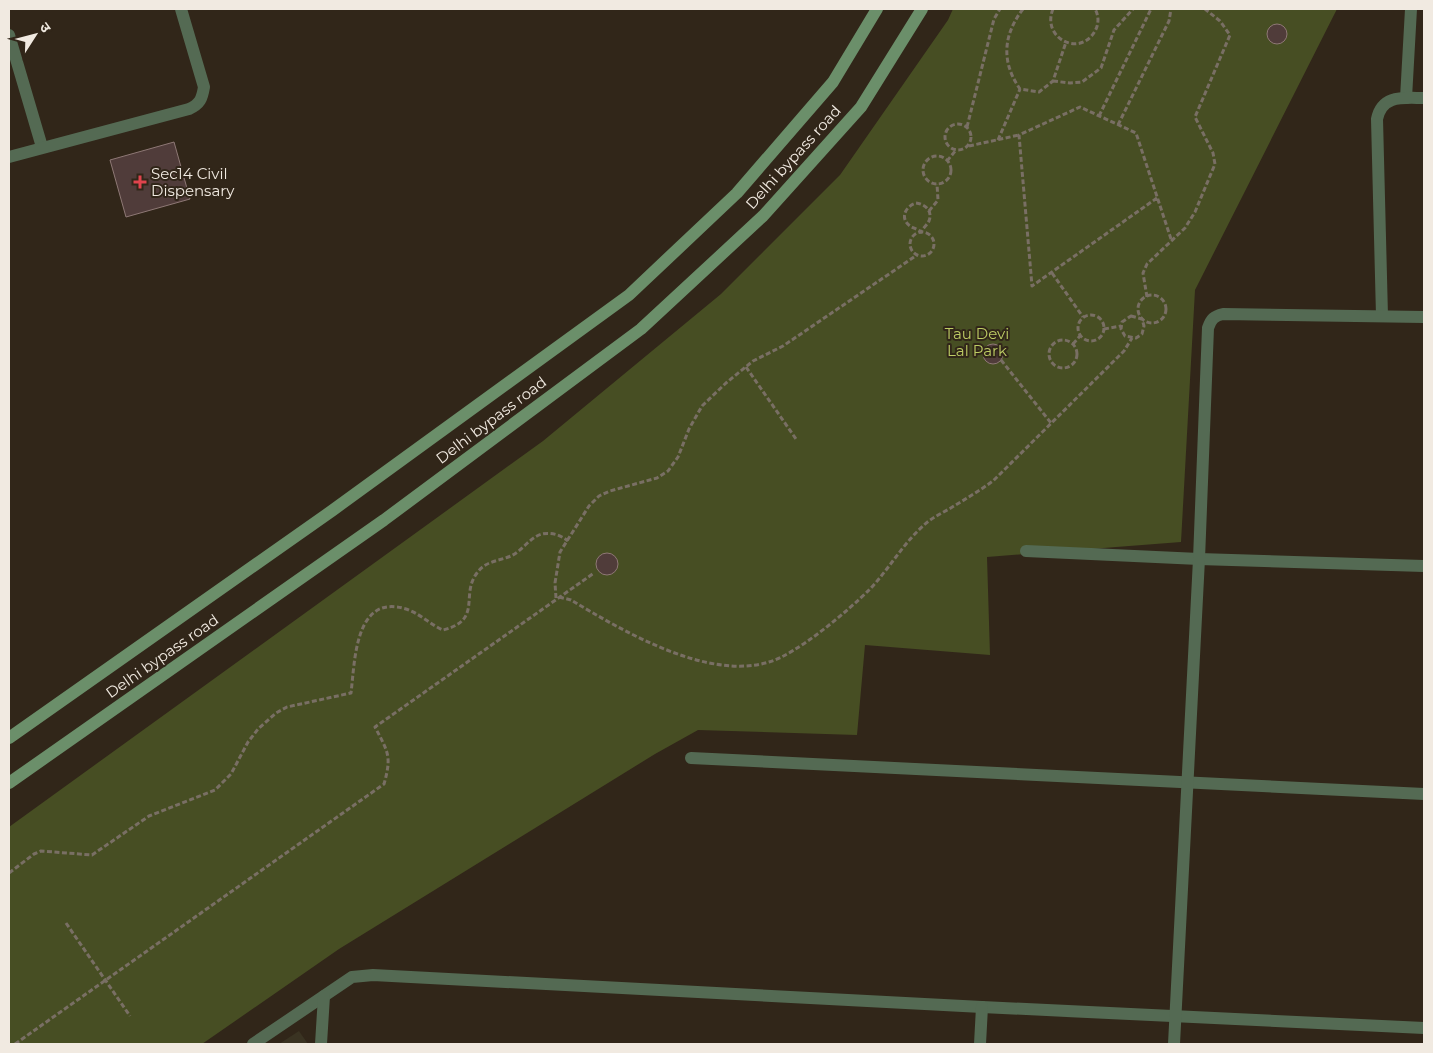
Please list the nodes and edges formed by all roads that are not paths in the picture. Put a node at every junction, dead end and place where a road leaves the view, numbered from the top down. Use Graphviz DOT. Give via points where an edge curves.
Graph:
graph roads {
  1 [pos="181,9"];
  2 [pos="877,9"];
  3 [pos="922,9"];
  4 [pos="1411,9"];
  5 [pos="9,35"];
  6 [pos="1406,98"];
  7 [pos="1424,98"];
  8 [pos="42,147"];
  9 [pos="9,157"];
  10 [pos="1382,316"];
  11 [pos="1424,317"];
  12 [pos="1026,551"];
  13 [pos="1199,559"];
  14 [pos="1424,566"];
  15 [pos="9,738"];
  16 [pos="691,758"];
  17 [pos="1187,782"];
  18 [pos="9,783"];
  19 [pos="1424,794"];
  20 [pos="324,996"];
  21 [pos="982,1007"];
  22 [pos="1174,1016"];
  23 [pos="1424,1028"];
  24 [pos="253,1044"];
  25 [pos="321,1044"];
  26 [pos="980,1044"];
  27 [pos="1174,1044"];
  1 -- 8 [label="street" via="204,87 198,104"];
  2 -- 15 [label="main road, Delhi bypass road" via="833,82 737,193 629,295 333,510"];
  3 -- 18 [label="main road, Delhi bypass road" via="861,107 763,216 641,328 384,520"];
  4 -- 6 [label="street"];
  5 -- 8 [label="street"];
  6 -- 7 [label="street"];
  6 -- 10 [label="street" via="1386,102 1379,109"];
  8 -- 9 [label="street"];
  10 -- 11 [label="street"];
  10 -- 13 [label="street" via="1223,314 1210,320"];
  12 -- 13 [label="street"];
  13 -- 14 [label="street"];
  13 -- 17 [label="street"];
  16 -- 17 [label="street"];
  17 -- 19 [label="street"];
  17 -- 22 [label="street"];
  20 -- 21 [label="street" via="352,977 373,975"];
  20 -- 24 [label="street"];
  20 -- 25 [label="street"];
  21 -- 22 [label="street"];
  21 -- 26 [label="street"];
  22 -- 23 [label="street"];
  22 -- 27 [label="street"];
}
